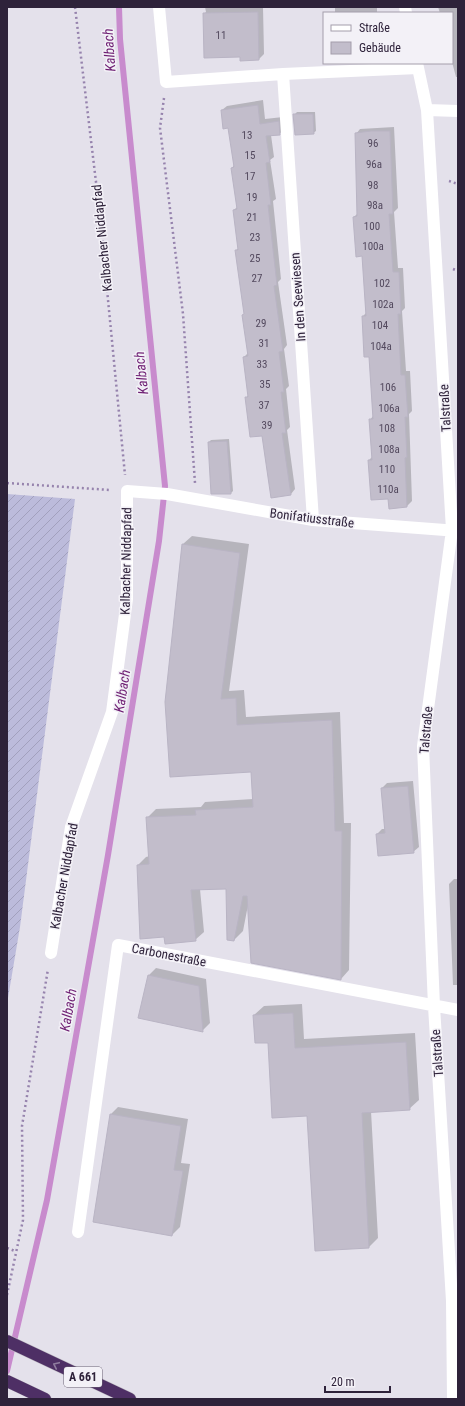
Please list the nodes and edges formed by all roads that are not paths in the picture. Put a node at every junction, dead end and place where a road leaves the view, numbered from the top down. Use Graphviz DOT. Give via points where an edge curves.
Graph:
graph roads {
  1 [pos="159,7"];
  2 [pos="417,66"];
  3 [pos="283,74"];
  4 [pos="427,110"];
  5 [pos="458,111"];
  6 [pos="127,491"];
  7 [pos="313,520"];
  8 [pos="455,530"];
  9 [pos="51,953"];
  10 [pos="434,1006"];
  11 [pos="458,1010"];
  12 [pos="78,1232"];
  13 [pos="7,1341"];
  14 [pos="7,1381"];
  15 [pos="45,1399"];
  16 [pos="130,1399"];
  17 [pos="453,1399"];
  1 -- 3 [label="street" via="166,82"];
  2 -- 3 [label="street"];
  2 -- 4 [label="street, Talstraße"];
  3 -- 7 [label="street, In den Seewiesen"];
  4 -- 5 [label="street"];
  4 -- 8 [label="street, Talstraße"];
  6 -- 7 [label="street, Bonifatiusstraße" via="167,494"];
  6 -- 9 [label="street, Kalbacher Niddapfad" via="127,600 112,712 71,827"];
  7 -- 8 [label="street, Bonifatiusstraße"];
  8 -- 10 [label="street, Talstraße" via="422,746"];
  10 -- 11 [label="street, Carbonestraße"];
  10 -- 12 [label="street, Carbonestraße" via="118,945"];
  10 -- 17 [label="street, Talstraße" via="452,1301"];
  16 -- 13 [label="highway, A 661, one-way"];
  14 -- 15 [label="highway"];
}
